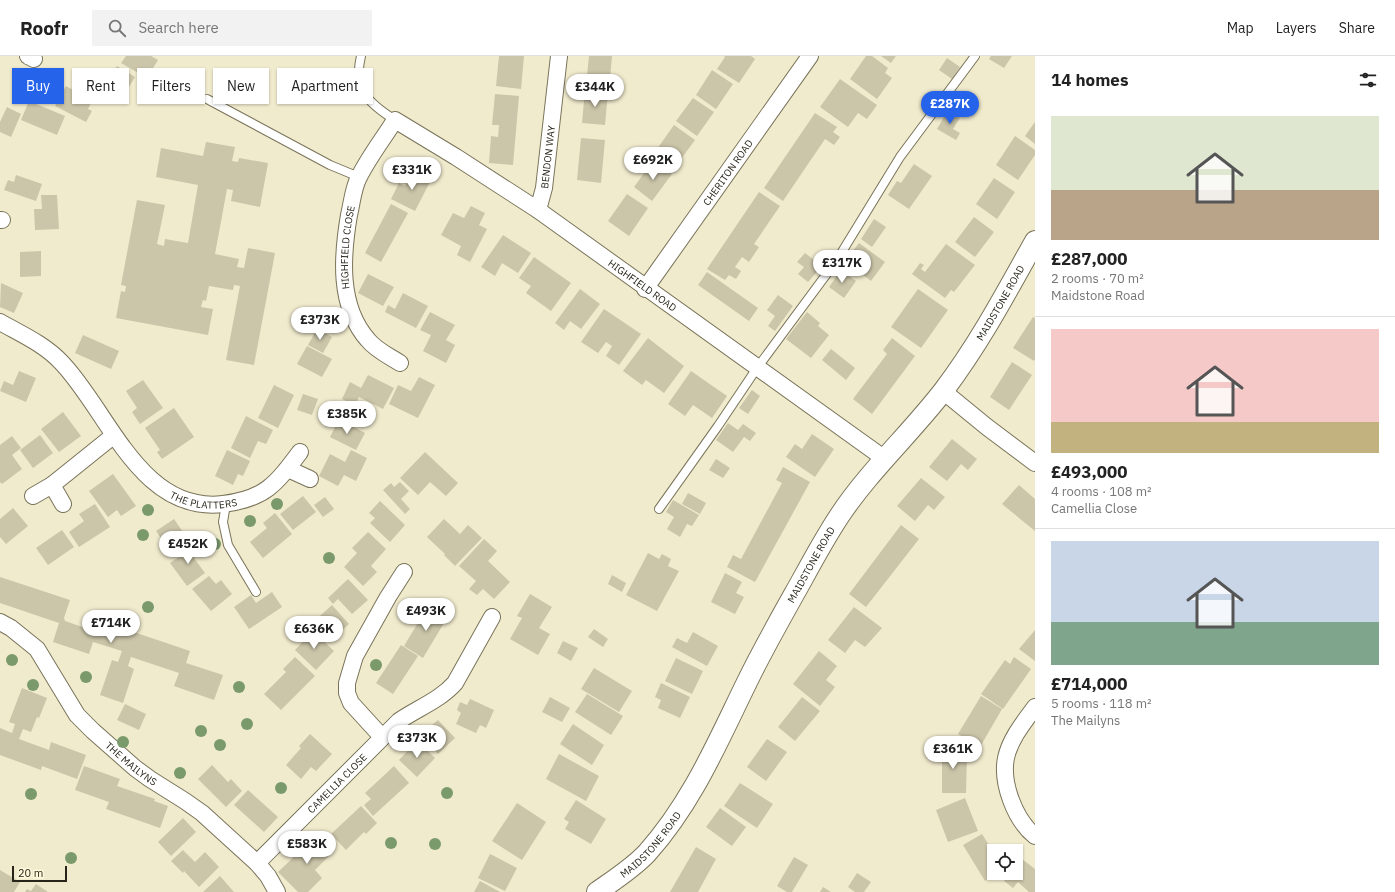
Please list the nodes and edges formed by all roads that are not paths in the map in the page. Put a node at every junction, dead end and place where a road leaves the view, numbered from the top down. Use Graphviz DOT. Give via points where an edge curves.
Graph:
graph roads {
  1 [pos="361,56"];
  2 [pos="559,56"];
  3 [pos="810,56"];
  4 [pos="975,56"];
  5 [pos="207,100"];
  6 [pos="395,120"];
  7 [pos="359,177"];
  8 [pos="538,210"];
  9 [pos="1035,241"];
  10 [pos="645,289"];
  11 [pos="0,322"];
  12 [pos="400,363"];
  13 [pos="757,368"];
  14 [pos="943,391"];
  15 [pos="114,436"];
  16 [pos="300,452"];
  17 [pos="885,460"];
  18 [pos="1035,463"];
  19 [pos="288,469"];
  20 [pos="310,479"];
  21 [pos="52,485"];
  22 [pos="32,496"];
  23 [pos="63,504"];
  24 [pos="226,504"];
  25 [pos="659,509"];
  26 [pos="404,572"];
  27 [pos="256,592"];
  28 [pos="492,617"];
  29 [pos="0,622"];
  30 [pos="1035,707"];
  31 [pos="382,737"];
  32 [pos="1035,836"];
  33 [pos="257,863"];
  34 [pos="277,892"];
  35 [pos="597,892"];
  1 -- 6 [label="lane" via="358,74 365,96 378,110"];
  2 -- 8 [label="street, BENDON WAY" via="544,188"];
  3 -- 10 [label="street, CHERITON ROAD"];
  4 -- 13 [label="lane" via="900,157 837,260"];
  5 -- 7 [label="lane" via="330,166"];
  6 -- 7 [label="street, HIGHFIELD CLOSE"];
  6 -- 8 [label="street, HIGHFIELD ROAD"];
  7 -- 12 [label="street, HIGHFIELD CLOSE" via="345,247 346,294 353,319 368,341"];
  8 -- 10 [label="street, HIGHFIELD ROAD"];
  9 -- 14 [label="street, MAIDSTONE ROAD" via="991,321"];
  10 -- 13 [label="street, HIGHFIELD ROAD"];
  11 -- 15 [label="street, THE PLATTERS" via="45,348 61,361"];
  13 -- 17 [label="street, HIGHFIELD ROAD"];
  13 -- 25 [label="lane"];
  14 -- 17 [label="street, MAIDSTONE ROAD"];
  14 -- 18 [label="street"];
  15 -- 21 [label="street"];
  15 -- 24 [label="street, THE PLATTERS" via="138,466 158,485 177,497 196,504"];
  16 -- 19 [label="street, THE PLATTERS"];
  17 -- 35 [label="street, MAIDSTONE ROAD" via="852,498 828,535 778,622 698,780 671,823 646,853"];
  19 -- 20 [label="street"];
  19 -- 24 [label="street, THE PLATTERS" via="269,489 251,498"];
  21 -- 22 [label="street"];
  21 -- 23 [label="street"];
  24 -- 27 [label="lane" via="223,522 228,545"];
  26 -- 31 [label="street" via="355,656 347,683 351,703"];
  28 -- 31 [label="street, CAMELLIA CLOSE" via="455,683 447,692 404,717"];
  29 -- 33 [label="street, THE MAILYNS" via="37,649 78,715 93,731 150,780 202,813"];
  30 -- 32 [label="street" via="1020,726 1006,758 1010,799 1024,824"];
  31 -- 33 [label="street, CAMELLIA CLOSE"];
  33 -- 34 [label="street, THE MAILYNS"];
}
